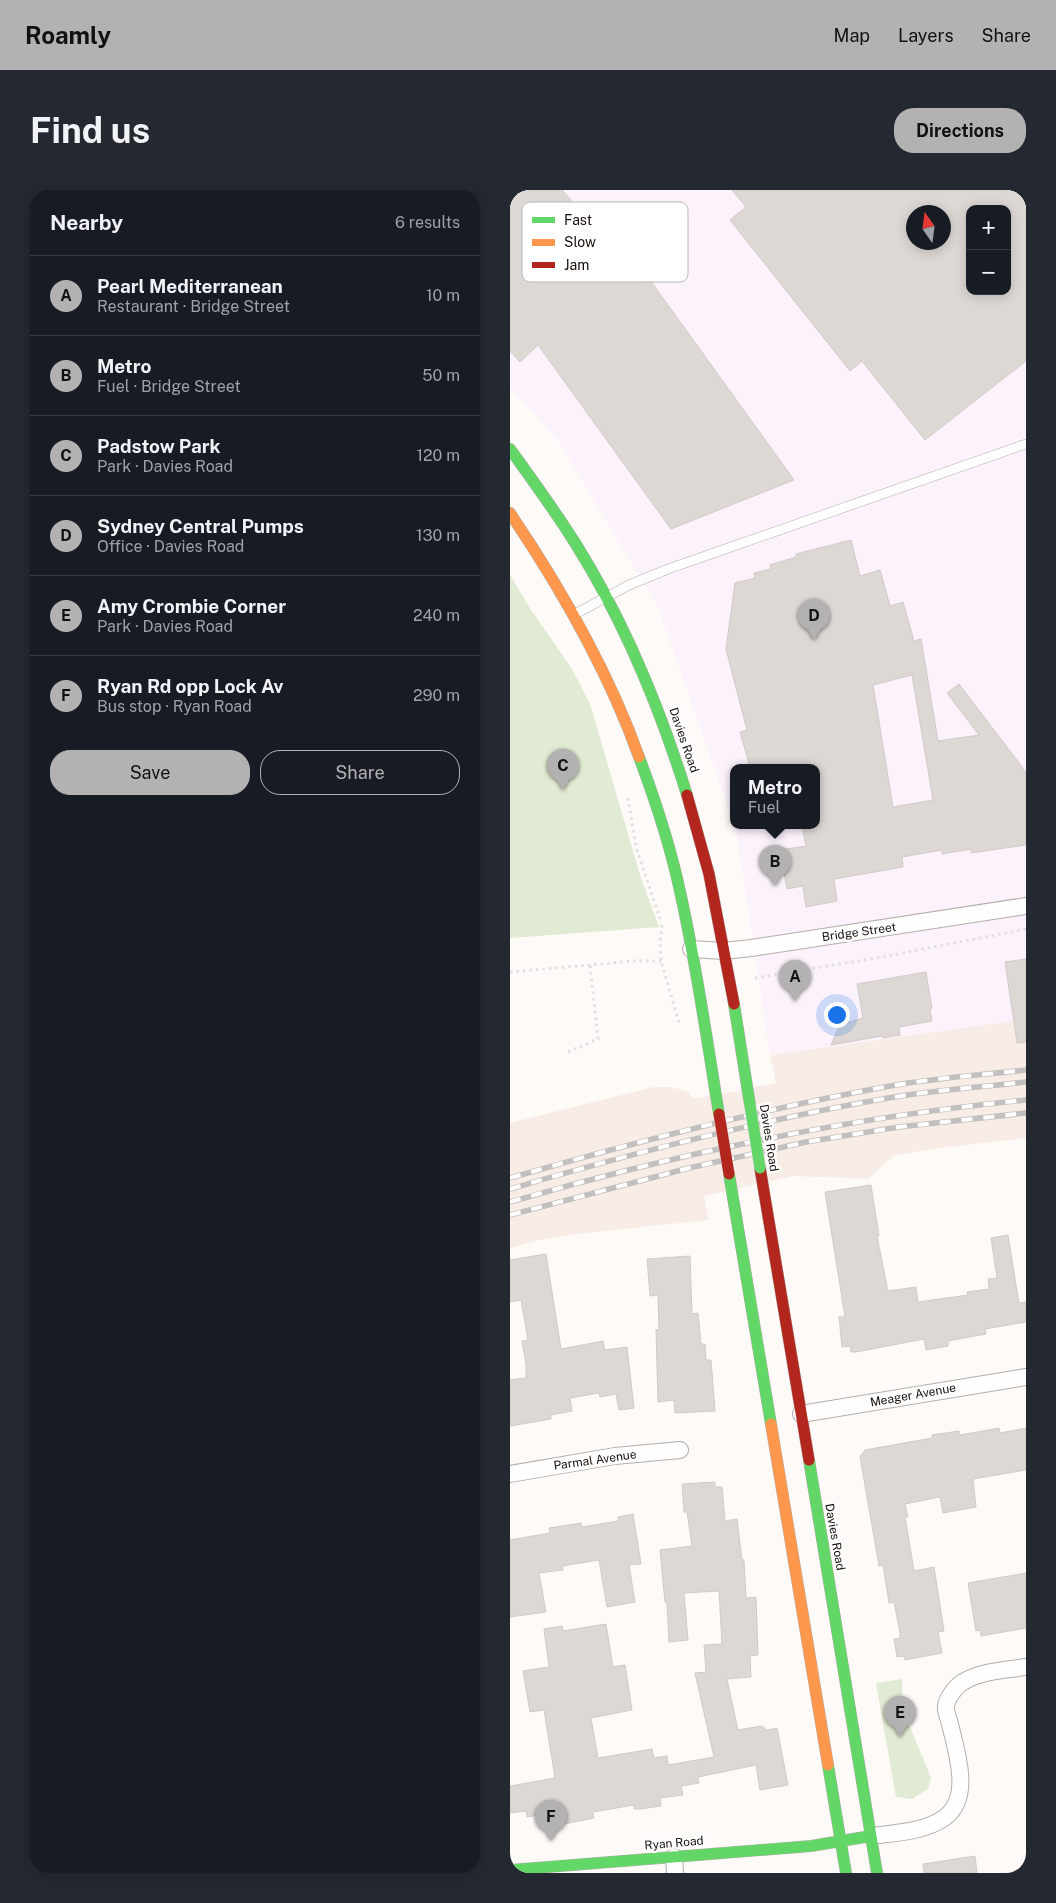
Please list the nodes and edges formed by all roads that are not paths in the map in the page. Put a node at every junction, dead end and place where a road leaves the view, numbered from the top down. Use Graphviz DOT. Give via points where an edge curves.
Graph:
graph roads {
  1 [pos="1026,444"];
  2 [pos="510,449"];
  3 [pos="510,514"];
  4 [pos="607,598"];
  5 [pos="574,615"];
  6 [pos="1026,906"];
  7 [pos="691,949"];
  8 [pos="724,951"];
  9 [pos="1026,1376"];
  10 [pos="797,1420"];
  11 [pos="785,1443"];
  12 [pos="680,1450"];
  13 [pos="776,1462"];
  14 [pos="510,1474"];
  15 [pos="1026,1667"];
  16 [pos="871,1836"];
  17 [pos="841,1841"];
  18 [pos="675,1865"];
  19 [pos="510,1870"];
  20 [pos="846,1873"];
  21 [pos="877,1873"];
  1 -- 4 [label="lane" via="668,569"];
  2 -- 4 [label="main road, Davies Road" via="561,520"];
  3 -- 5 [label="main road"];
  4 -- 5 [label="lane"];
  4 -- 8 [label="main road, Davies Road" via="632,647 669,736 698,830"];
  5 -- 7 [label="main road" via="614,696 650,786 672,858"];
  6 -- 8 [label="street, Bridge Street"];
  7 -- 8 [label="street, Bridge Street"];
  7 -- 13 [label="main road, bridge"];
  8 -- 10 [label="main road, Davies Road, bridge"];
  9 -- 10 [label="street, Meager Avenue"];
  10 -- 16 [label="main road, Davies Road"];
  11 -- 13 [label="main road"];
  12 -- 14 [label="street, Parmal Avenue" via="615,1456"];
  13 -- 17 [label="main road"];
  15 -- 16 [label="street" via="972,1678 963,1682 950,1697 945,1707 960,1778 957,1800 950,1812 924,1827"];
  16 -- 17 [label="main road, Ryan Road"];
  16 -- 21 [label="main road, Davies Road"];
  17 -- 18 [label="main road, Ryan Road"];
  17 -- 20 [label="main road"];
  18 -- 19 [label="main road, Ryan Road"];
}
